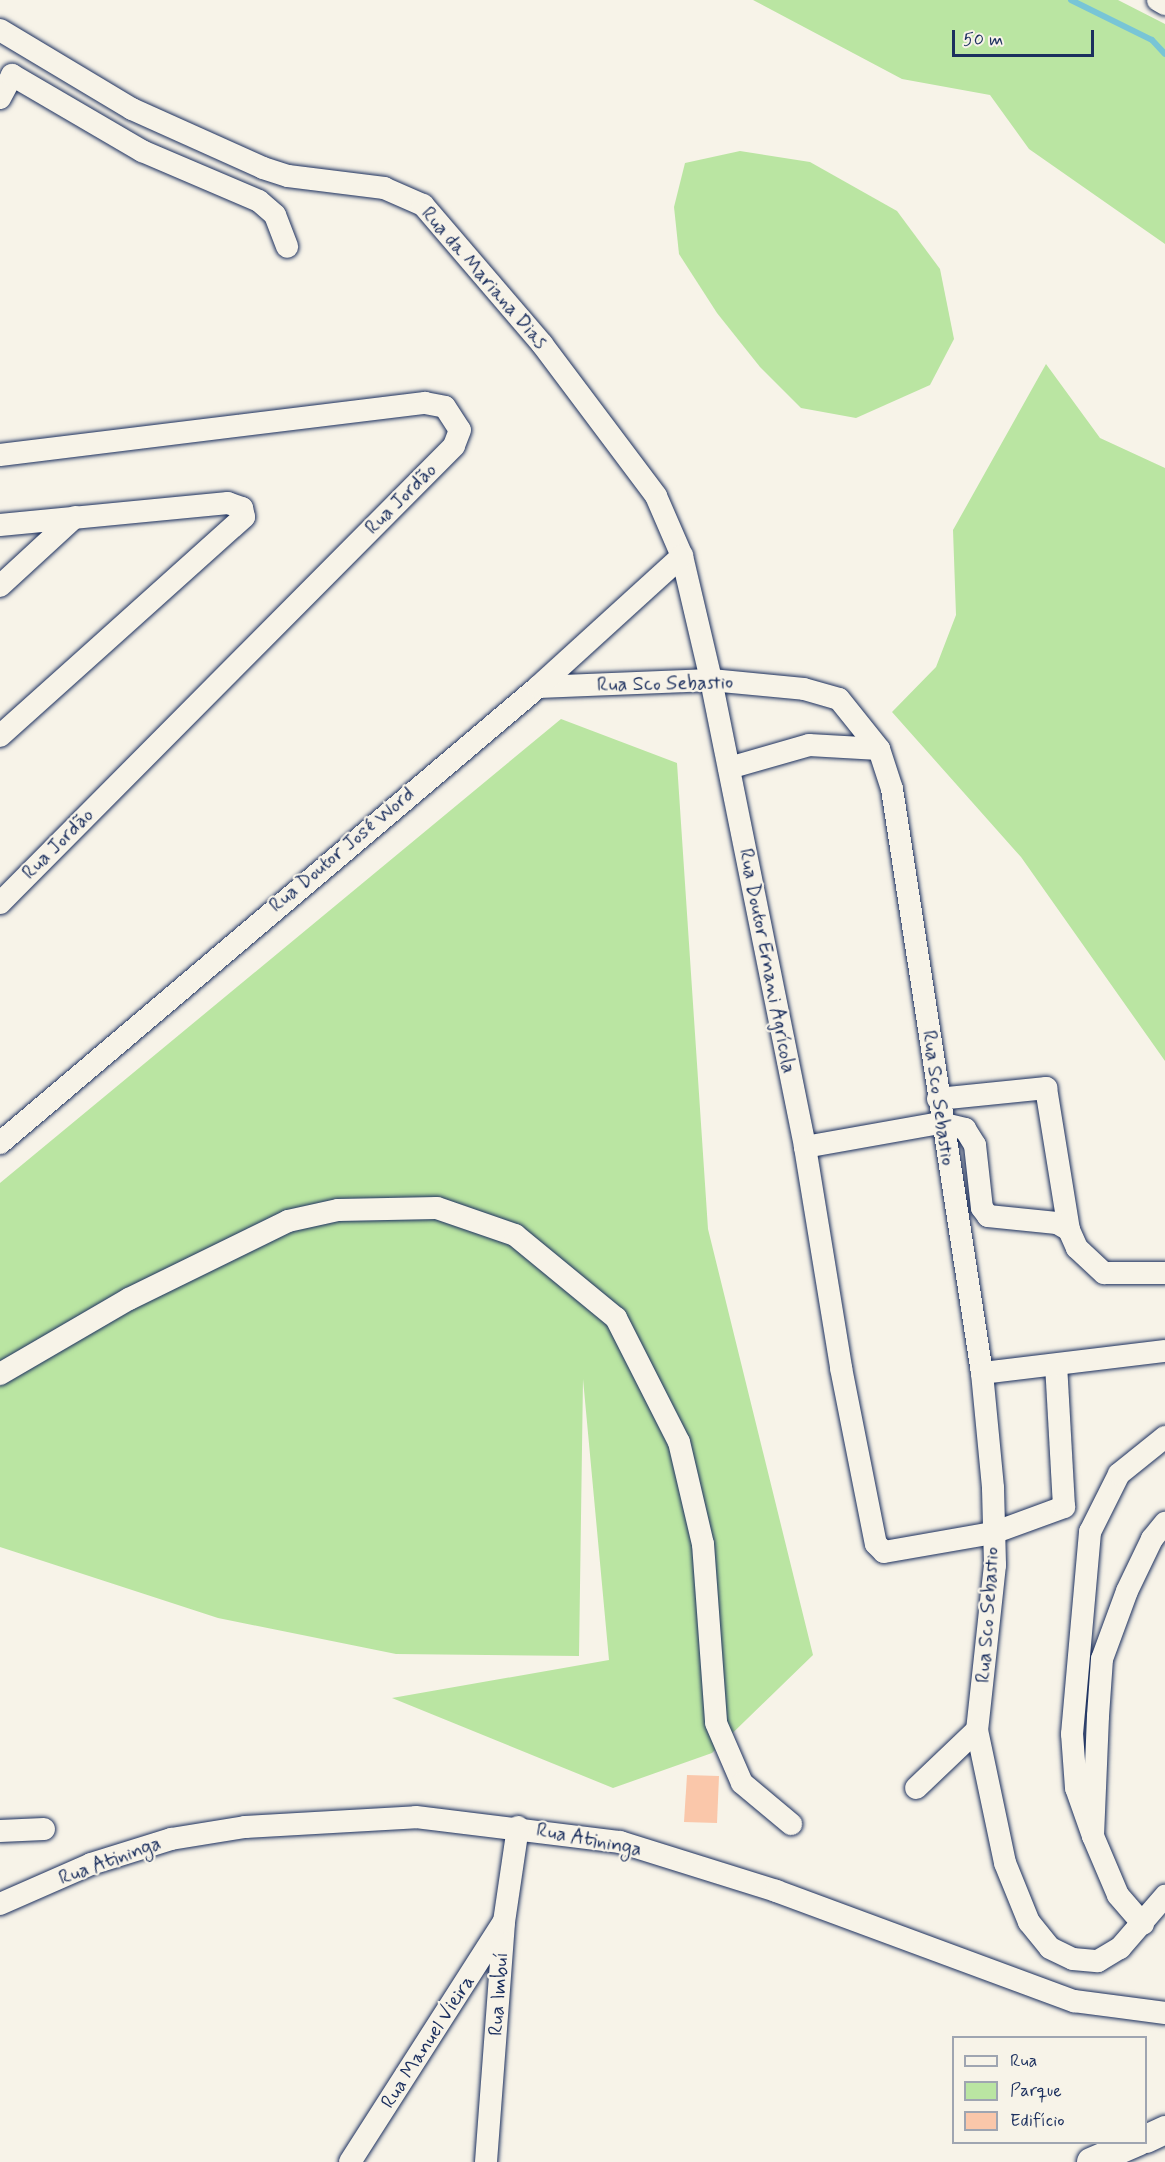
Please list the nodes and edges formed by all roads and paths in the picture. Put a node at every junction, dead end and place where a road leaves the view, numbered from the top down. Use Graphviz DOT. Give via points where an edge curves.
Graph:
graph roads {
  1 [pos="1158,0"];
  2 [pos="1165,4"];
  3 [pos="0,30"];
  4 [pos="31,51"];
  5 [pos="12,75"];
  6 [pos="0,98"];
  7 [pos="288,247"];
  8 [pos="0,455"];
  9 [pos="75,518"];
  10 [pos="0,525"];
  11 [pos="682,556"];
  12 [pos="0,586"];
  13 [pos="711,680"];
  14 [pos="538,687"];
  15 [pos="0,736"];
  16 [pos="879,749"];
  17 [pos="729,768"];
  18 [pos="0,903"];
  19 [pos="938,1099"];
  20 [pos="940,1123"];
  21 [pos="0,1143"];
  22 [pos="805,1147"];
  23 [pos="1069,1230"];
  24 [pos="1165,1273"];
  25 [pos="1165,1351"];
  26 [pos="1056,1365"];
  27 [pos="982,1373"];
  28 [pos="0,1374"];
  29 [pos="1165,1437"];
  30 [pos="1165,1523"];
  31 [pos="993,1533"];
  32 [pos="976,1730"];
  33 [pos="916,1788"];
  34 [pos="791,1824"];
  35 [pos="518,1827"];
  36 [pos="44,1829"];
  37 [pos="0,1831"];
  38 [pos="1093,1836"];
  39 [pos="1165,1896"];
  40 [pos="0,1904"];
  41 [pos="504,1922"];
  42 [pos="1143,1924"];
  43 [pos="1165,2013"];
  44 [pos="1165,2130"];
  45 [pos="1147,2139"];
  46 [pos="1133,2144"];
  47 [pos="350,2162"];
  48 [pos="486,2162"];
  49 [pos="1091,2162"];
  1 -- 2 [label="street"];
  3 -- 4 [label="street, Rua da Mariana Dias"];
  4 -- 5 [label="street"];
  4 -- 11 [label="street, Rua da Mariana Dias" via="132,109 263,168 288,176 384,188 423,205 542,344 636,468 656,496"];
  5 -- 6 [label="street"];
  5 -- 7 [label="street" via="142,152 260,201 275,215"];
  8 -- 18 [label="street, Rua Jordão" via="425,403 445,407 460,430 454,446"];
  9 -- 10 [label="street"];
  9 -- 12 [label="street"];
  9 -- 15 [label="street" via="228,503 242,508 244,517"];
  11 -- 13 [label="street, Rua Doutor Ernani Agrícola"];
  11 -- 14 [label="street, Rua Doutor José Word"];
  13 -- 14 [label="street, Rua Sco Sebastio"];
  13 -- 16 [label="street, Rua Sco Sebastio" via="804,689 839,699"];
  13 -- 17 [label="street, Rua Doutor Ernani Agrícola"];
  14 -- 21 [label="street, Rua Doutor José Word"];
  16 -- 17 [label="street" via="809,745"];
  16 -- 19 [label="street, Rua Sco Sebastio" via="892,789"];
  17 -- 22 [label="street, Rua Doutor Ernani Agrícola"];
  19 -- 20 [label="street, Rua Sco Sebastio"];
  19 -- 23 [label="street" via="1046,1088"];
  20 -- 22 [label="street"];
  20 -- 23 [label="street" via="971,1134 982,1208 988,1216 1057,1223"];
  20 -- 27 [label="street, Rua Sco Sebastio"];
  22 -- 31 [label="street, Rua Doutor Ernani Agrícola" via="841,1368 876,1544 894,1553"];
  23 -- 24 [label="street" via="1089,1263 1104,1273"];
  25 -- 26 [label="street"];
  26 -- 27 [label="street"];
  26 -- 31 [label="street" via="1066,1502 1059,1511"];
  27 -- 31 [label="street, Rua Sco Sebastio"];
  28 -- 34 [label="street" via="129,1299 288,1221 338,1210 437,1208 515,1235 616,1318 679,1442 703,1544 716,1723 742,1783"];
  29 -- 38 [label="street" via="1119,1474 1090,1532 1072,1734 1076,1788"];
  30 -- 38 [label="street" via="1152,1539 1127,1591 1102,1659"];
  31 -- 32 [label="street, Rua Sco Sebastio" via="995,1565"];
  32 -- 33 [label="street"];
  32 -- 42 [label="street, Rua Sco Sebastio" via="1005,1863 1029,1922 1050,1948 1073,1959 1098,1961 1120,1948"];
  35 -- 40 [label="street, Rua Atininga" via="416,1817 245,1827 171,1839 91,1864"];
  35 -- 41 [label="street, Rua Imbuí"];
  35 -- 43 [label="street, Rua Atininga" via="620,1842 776,1892 1074,2001"];
  36 -- 37 [label="street"];
  38 -- 42 [label="street" via="1118,1895"];
  39 -- 42 [label="street, Rua Sco Sebastio"];
  41 -- 47 [label="street, Rua Manuel Vieira"];
  41 -- 48 [label="street, Rua Imbuí"];
  44 -- 45 [label="main road"];
  46 -- 49 [label="main road"];
}
